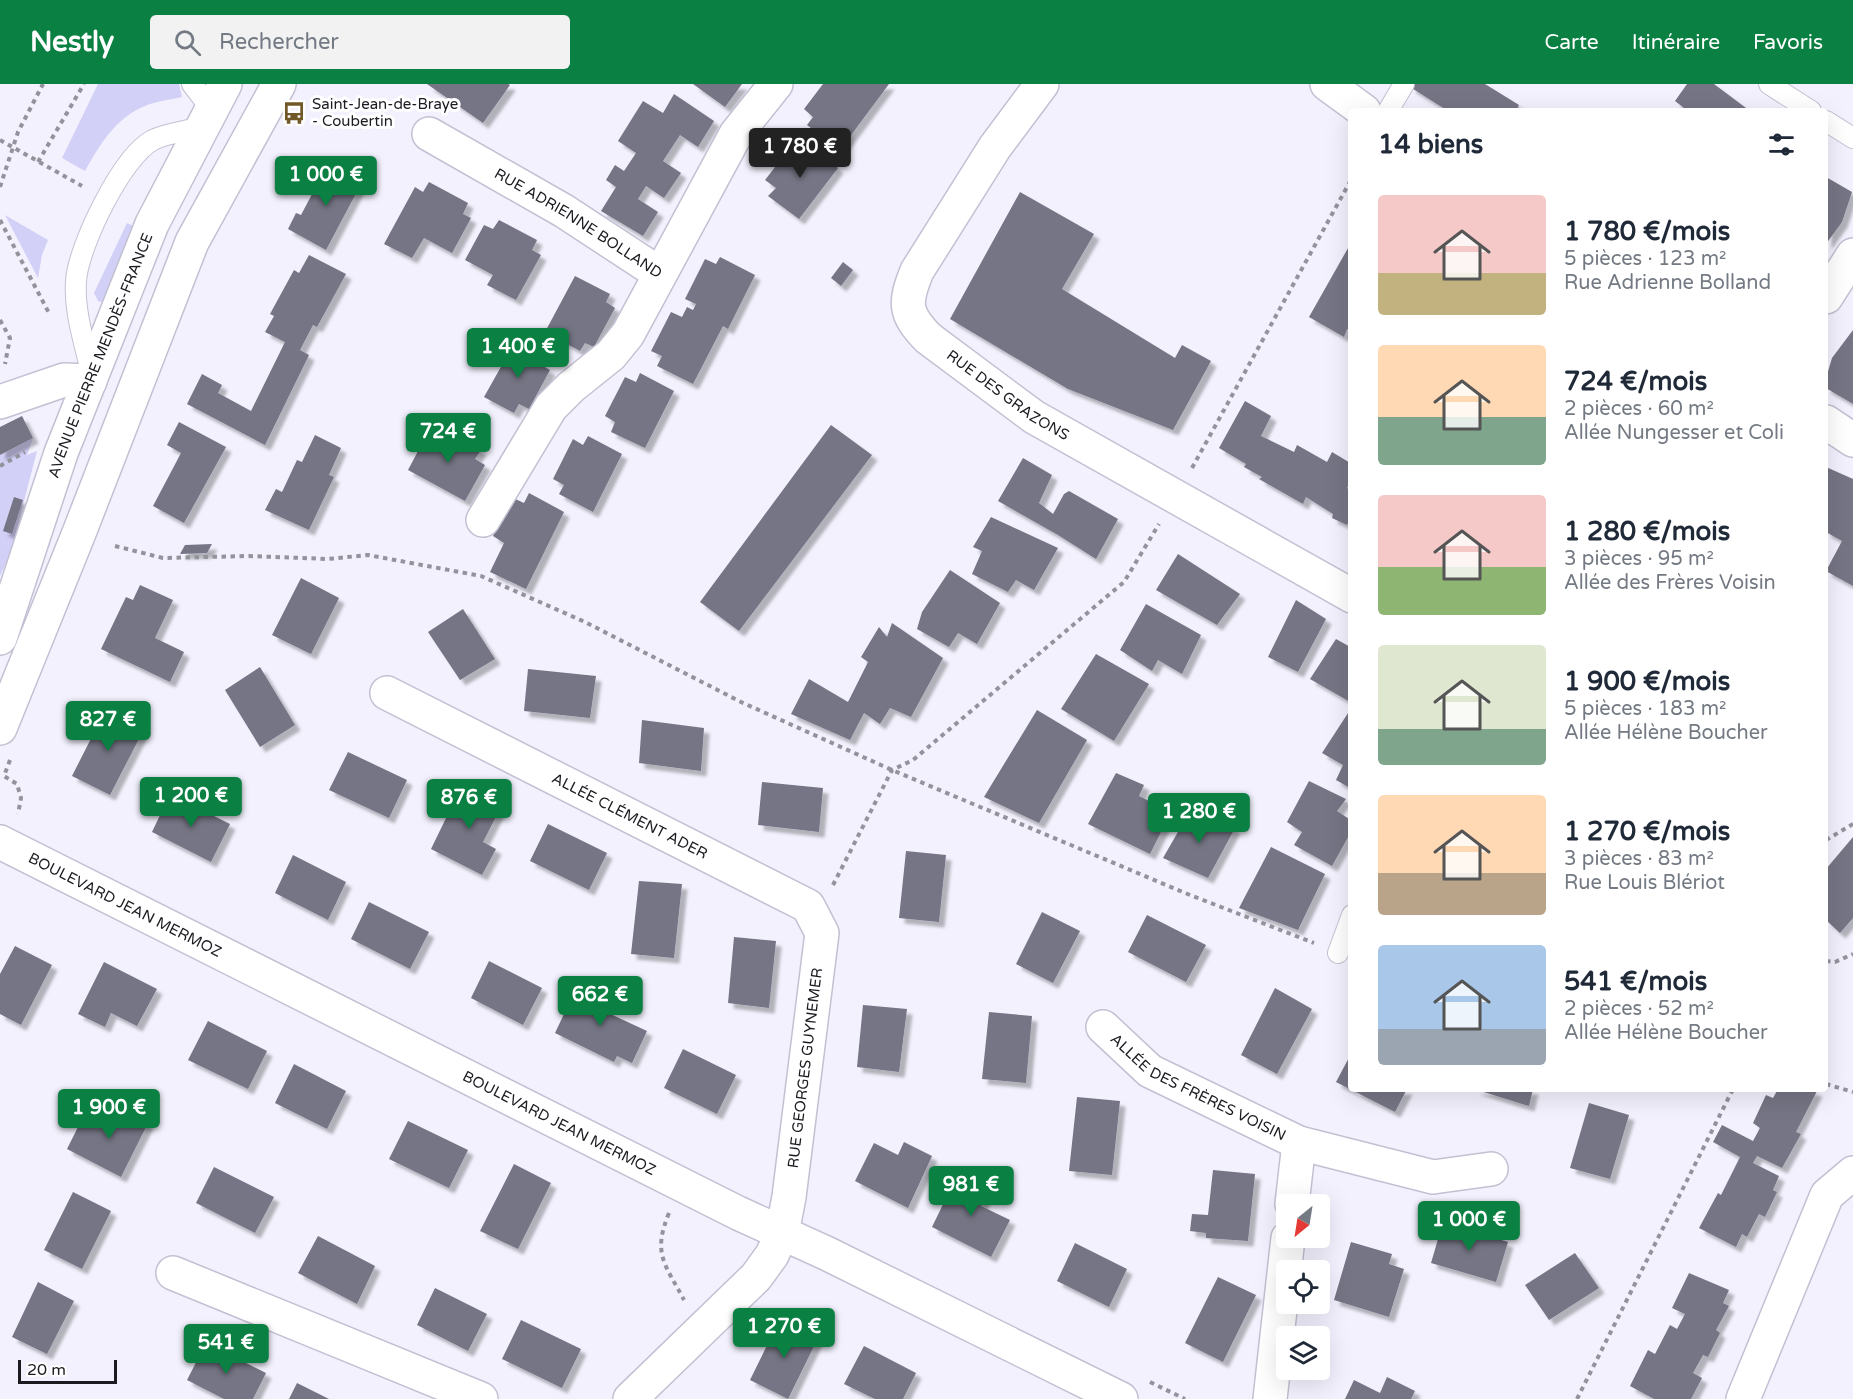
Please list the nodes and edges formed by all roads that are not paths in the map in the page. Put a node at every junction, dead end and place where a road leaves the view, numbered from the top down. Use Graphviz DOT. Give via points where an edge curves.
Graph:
graph roads {
  1 [pos="279,84"];
  2 [pos="776,84"];
  3 [pos="1042,84"];
  4 [pos="1327,84"];
  5 [pos="1404,84"];
  6 [pos="1769,84"];
  7 [pos="208,101"];
  8 [pos="1360,108"];
  9 [pos="1390,108"];
  10 [pos="1806,108"];
  11 [pos="1828,122"];
  12 [pos="429,134"];
  13 [pos="1853,138"];
  14 [pos="1853,255"];
  15 [pos="660,274"];
  16 [pos="1828,294"];
  17 [pos="91,379"];
  18 [pos="0,402"];
  19 [pos="1828,423"];
  20 [pos="1853,440"];
  21 [pos="483,520"];
  22 [pos="1348,594"];
  23 [pos="0,638"];
  24 [pos="387,693"];
  25 [pos="0,728"];
  26 [pos="9,832"];
  27 [pos="808,906"];
  28 [pos="1348,926"];
  29 [pos="1338,953"];
  30 [pos="1103,1027"];
  31 [pos="1299,1143"];
  32 [pos="1491,1169"];
  33 [pos="1853,1173"];
  34 [pos="1293,1194"];
  35 [pos="782,1233"];
  36 [pos="1287,1248"];
  37 [pos="173,1273"];
  38 [pos="481,1399"];
  39 [pos="630,1399"];
  40 [pos="1121,1399"];
  41 [pos="1270,1399"];
  42 [pos="1743,1399"];
  1 -- 25 [label="street" via="192,242"];
  2 -- 15 [label="street, RUE ADRIENNE BOLLAND" via="736,134"];
  3 -- 22 [label="street, RUE DES GRAZONS" via="996,147 917,271 908,293 908,313 915,325 1034,417"];
  4 -- 8 [label="street"];
  5 -- 9 [label="lane"];
  6 -- 10 [label="lane"];
  7 -- 17 [label="street, AVENUE PIERRE MENDÈS-FRANCE" via="152,224"];
  7 -- 17 [label="lane" via="129,162 84,248 76,281 77,303"];
  11 -- 13 [label="lane"];
  12 -- 15 [label="street, RUE ADRIENNE BOLLAND" via="564,212"];
  14 -- 16 [label="street"];
  15 -- 21 [label="street" via="628,334 611,355 551,407"];
  17 -- 18 [label="street" via="64,380"];
  17 -- 23 [label="street, AVENUE PIERRE MENDÈS-FRANCE" via="61,453"];
  19 -- 20 [label="street"];
  24 -- 27 [label="street, ALLÉE CLÉMENT ADER"];
  26 -- 35 [label="street, BOULEVARD JEAN MERMOZ"];
  27 -- 35 [label="street, RUE GEORGES GUYNEMER" via="822,933"];
  28 -- 29 [label="lane"];
  30 -- 31 [label="street, ALLÉE DES FRÈRES VOISIN" via="1150,1071"];
  31 -- 32 [label="street, ALLÉE DES FRÈRES VOISIN" via="1434,1178"];
  31 -- 34 [label="street, ALLÉE DES FRÈRES VOISIN"];
  33 -- 42 [label="street" via="1827,1195"];
  35 -- 39 [label="street, RUE GEORGES GUYNEMER" via="756,1276"];
  35 -- 40 [label="street, BOULEVARD JEAN MERMOZ"];
  36 -- 41 [label="street"];
  37 -- 38 [label="street"];
}
